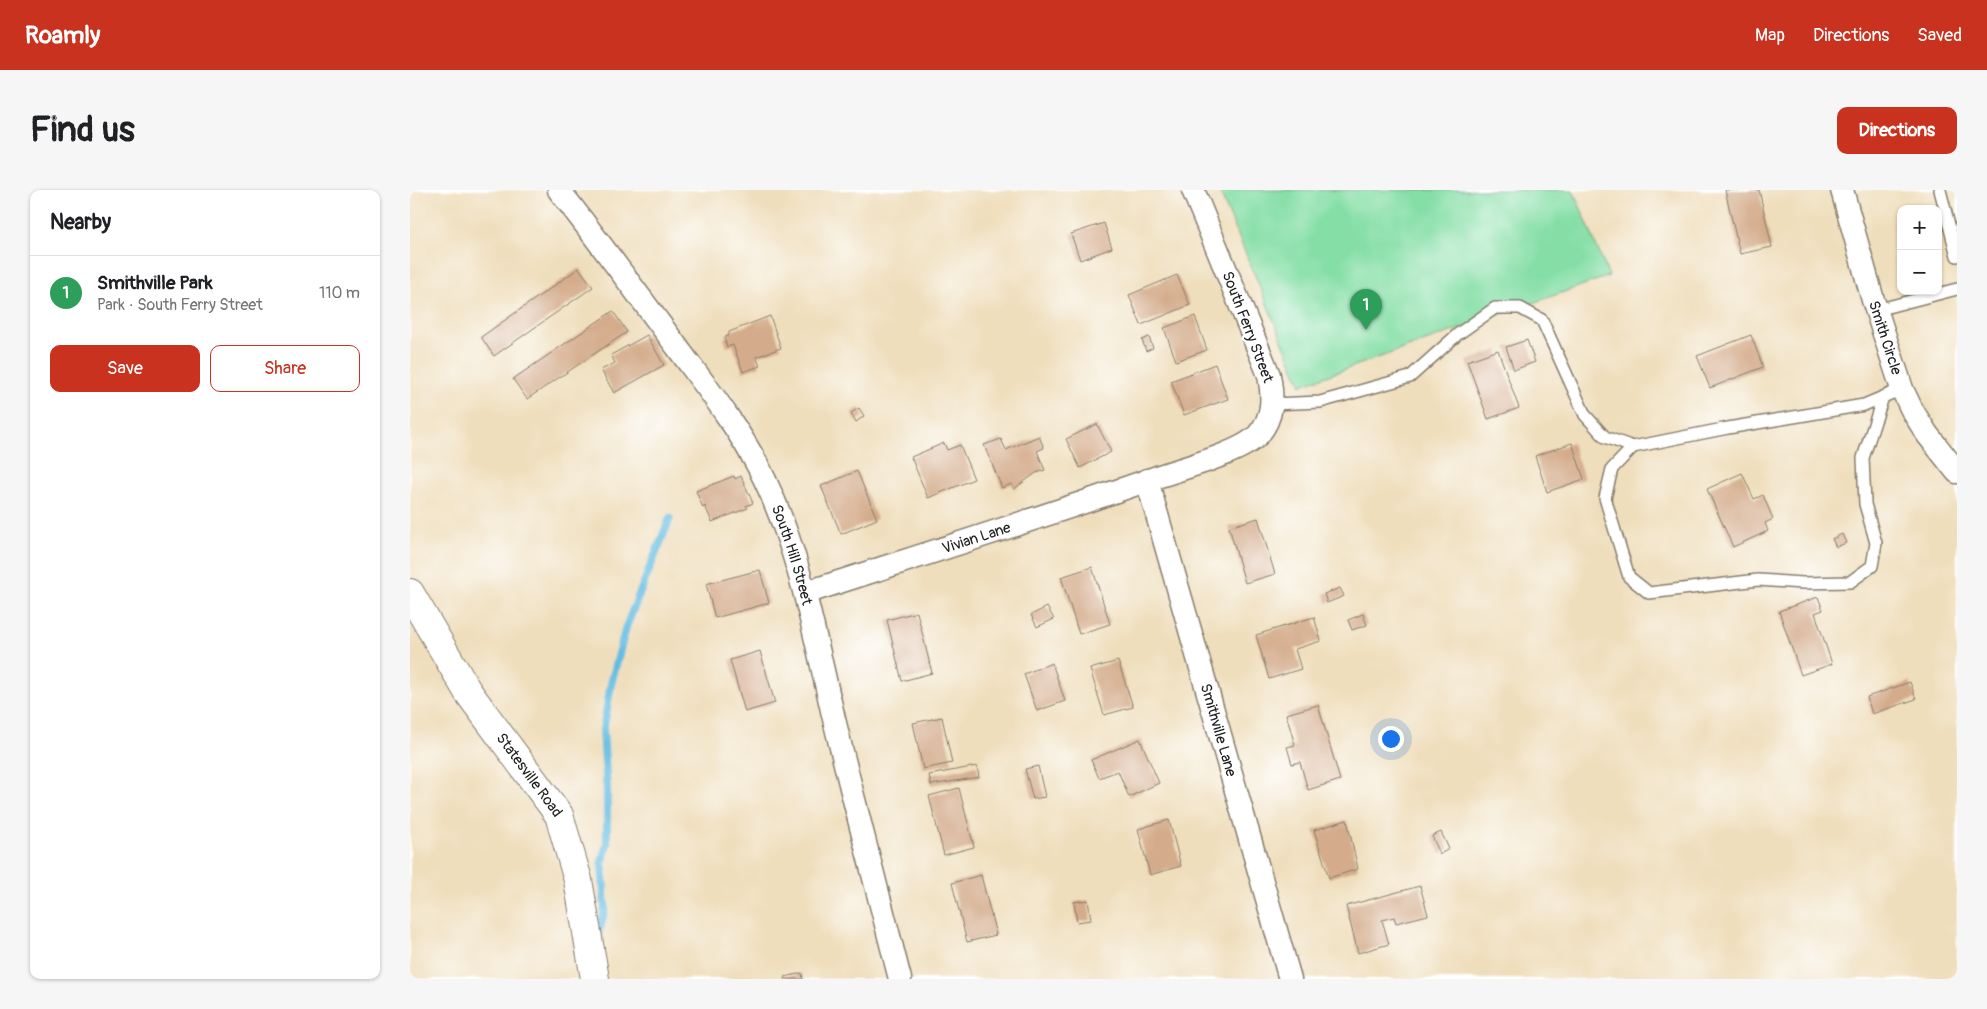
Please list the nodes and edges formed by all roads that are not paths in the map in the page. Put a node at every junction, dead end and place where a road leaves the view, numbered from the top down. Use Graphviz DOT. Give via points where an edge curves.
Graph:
graph roads {
  1 [pos="559,190"];
  2 [pos="1193,190"];
  3 [pos="1842,190"];
  4 [pos="1940,190"];
  5 [pos="1957,256"];
  6 [pos="1957,289"];
  7 [pos="1876,310"];
  8 [pos="1892,393"];
  9 [pos="1272,404"];
  10 [pos="1633,447"];
  11 [pos="1957,472"];
  12 [pos="1147,480"];
  13 [pos="410,593"];
  14 [pos="805,593"];
  15 [pos="595,979"];
  16 [pos="900,979"];
  17 [pos="1290,979"];
  1 -- 14 [label="street, South Hill Street" via="738,430 778,509"];
  2 -- 9 [label="street, South Ferry Street" via="1269,375"];
  3 -- 7 [label="street, Smith Circle"];
  4 -- 5 [label="lane"];
  6 -- 7 [label="lane"];
  7 -- 8 [label="street, Smith Circle"];
  8 -- 10 [label="lane" via="1864,405"];
  8 -- 10 [label="lane" via="1863,458 1865,504 1876,543 1872,566 1850,582 1758,580 1648,593 1629,577 1605,498 1612,469"];
  8 -- 11 [label="street, Smith Circle" via="1912,410"];
  9 -- 10 [label="lane" via="1320,402 1410,377 1458,334 1495,308 1520,308 1542,320 1585,415 1605,437"];
  9 -- 12 [label="street, South Ferry Street" via="1265,426 1243,447"];
  12 -- 14 [label="street, Vivian Lane"];
  12 -- 17 [label="street, Smithville Lane"];
  13 -- 15 [label="main road, Statesville Road" via="468,692 559,815 578,880"];
  14 -- 16 [label="street, South Hill Street"];
}
